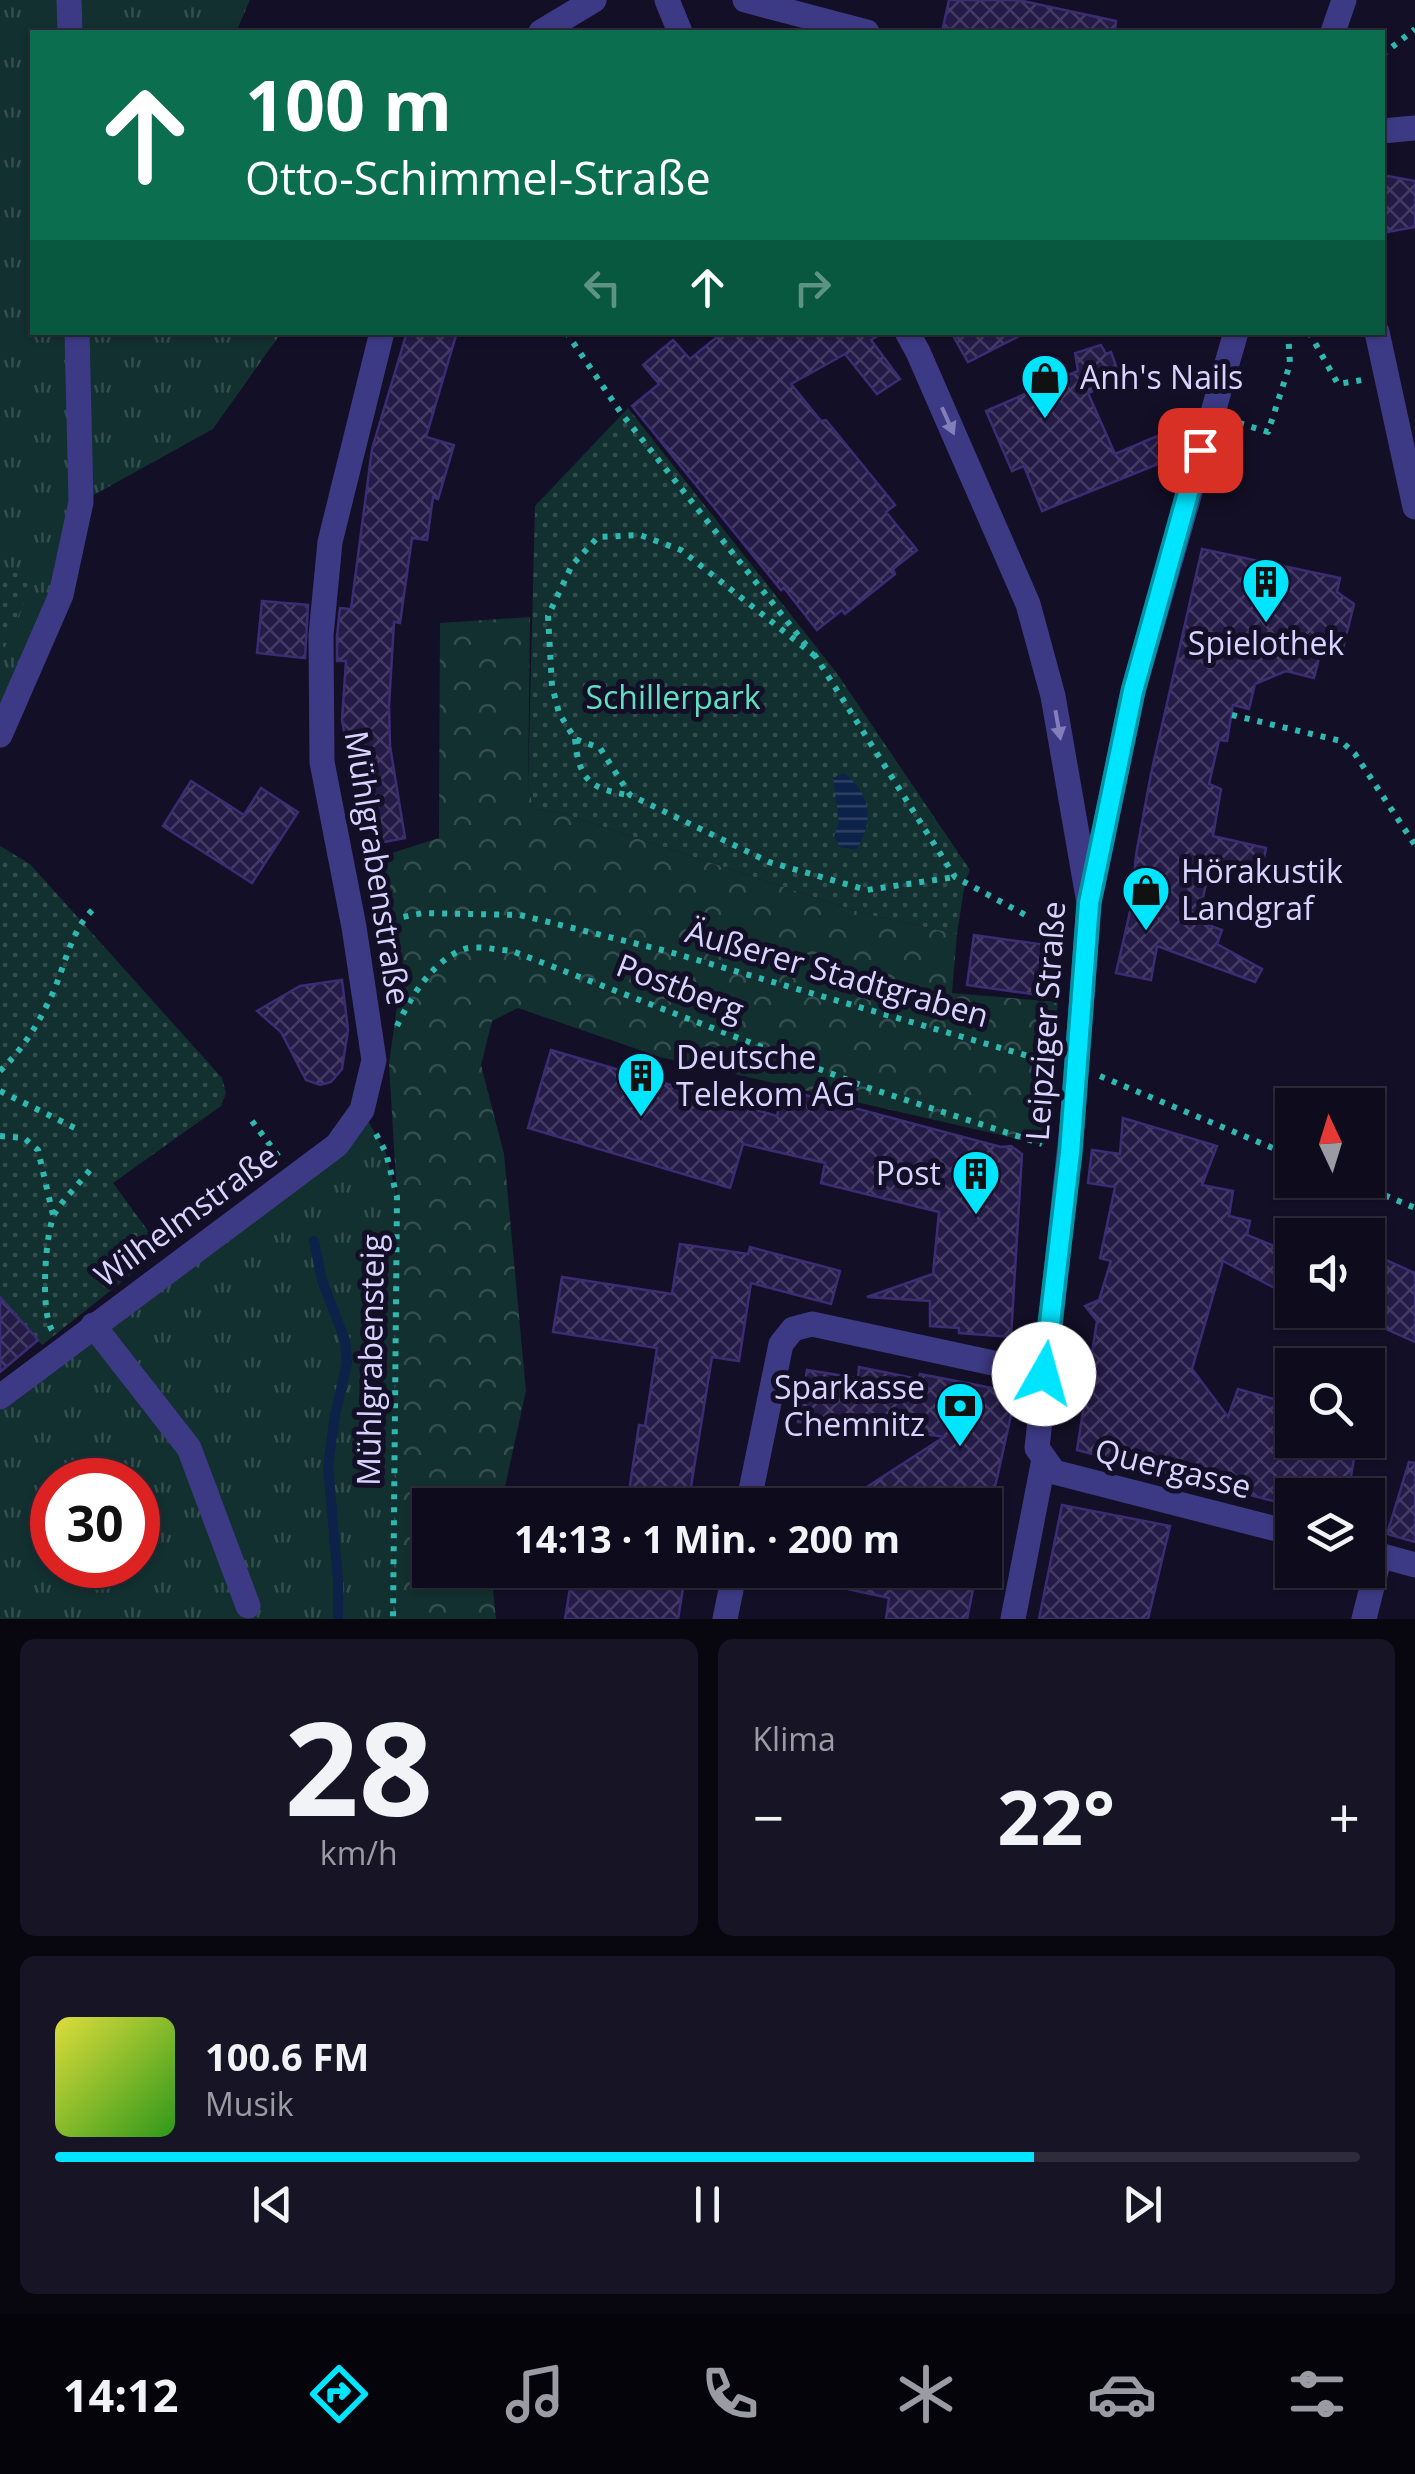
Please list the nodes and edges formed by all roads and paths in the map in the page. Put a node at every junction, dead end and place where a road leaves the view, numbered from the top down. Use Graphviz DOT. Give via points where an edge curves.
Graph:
graph roads {
  1 [pos="69,0"];
  2 [pos="558,0"];
  3 [pos="594,0"];
  4 [pos="668,0"];
  5 [pos="745,0"];
  6 [pos="1344,0"];
  7 [pos="1415,29"];
  8 [pos="70,30"];
  9 [pos="540,30"];
  10 [pos="542,30"];
  11 [pos="679,30"];
  12 [pos="858,30"];
  13 [pos="1334,30"];
  14 [pos="1385,53"];
  15 [pos="1415,128"];
  16 [pos="1385,131"];
  17 [pos="77,335"];
  18 [pos="381,335"];
  19 [pos="568,335"];
  20 [pos="909,335"];
  21 [pos="1288,335"];
  22 [pos="1310,335"];
  23 [pos="1378,335"];
  24 [pos="1235,336"];
  25 [pos="1362,380"];
  26 [pos="1210,415"];
  27 [pos="1415,507"];
  28 [pos="815,656"];
  29 [pos="1232,715"];
  30 [pos="0,735"];
  31 [pos="575,739"];
  32 [pos="630,796"];
  33 [pos="1415,845"];
  34 [pos="955,877"];
  35 [pos="1089,903"];
  36 [pos="96,907"];
  37 [pos="1031,918"];
  38 [pos="354,927"];
  39 [pos="374,1060"];
  40 [pos="1064,1066"];
  41 [pos="0,1071"];
  42 [pos="1083,1072"];
  43 [pos="0,1091"];
  44 [pos="362,1110"];
  45 [pos="252,1122"];
  46 [pos="78,1130"];
  47 [pos="0,1136"];
  48 [pos="1275,1149"];
  49 [pos="1070,1153"];
  50 [pos="90,1170"];
  51 [pos="294,1178"];
  52 [pos="1385,1195"];
  53 [pos="1415,1208"];
  54 [pos="53,1216"];
  55 [pos="93,1325"];
  56 [pos="64,1347"];
  57 [pos="1044,1374"];
  58 [pos="0,1396"];
  59 [pos="1044,1459"];
  60 [pos="751,1488"];
  61 [pos="1275,1529"];
  62 [pos="1385,1557"];
  63 [pos="1415,1565"];
  64 [pos="732,1588"];
  65 [pos="1369,1588"];
  66 [pos="248,1606"];
  67 [pos="394,1619"];
  68 [pos="726,1619"];
  69 [pos="1013,1619"];
  70 [pos="1364,1619"];
  1 -- 8 [label="street"];
  2 -- 9 [label="street"];
  3 -- 10 [label="street"];
  4 -- 11 [label="street"];
  5 -- 12 [label="street"];
  6 -- 13 [label="street"];
  7 -- 14 [label="path"];
  15 -- 16 [label="street"];
  17 -- 30 [label="street" via="81,502 61,595"];
  18 -- 38 [label="street, Mühlgrabenstraße" via="330,542 321,636 322,762"];
  19 -- 28 [label="path" via="621,414"];
  20 -- 35 [label="street, Leipziger Straße, one-way" via="1028,604 1053,696"];
  21 -- 26 [label="path" via="1290,364 1268,432"];
  22 -- 25 [label="path" via="1338,384"];
  23 -- 27 [label="street"];
  24 -- 26 [label="street"];
  26 -- 35 [label="street" via="1133,691"];
  28 -- 31 [label="path" via="681,550 640,536 598,537 572,565 548,616 552,686"];
  28 -- 34 [label="path"];
  29 -- 33 [label="path" via="1341,741"];
  31 -- 32 [label="path" via="600,748"];
  31 -- 32 [label="path" via="578,766 601,791"];
  32 -- 34 [label="path" via="769,862 867,890"];
  34 -- 37 [label="path"];
  35 -- 49 [label="street, Leipziger Straße, bridge"];
  36 -- 41 [label="path" via="81,920 50,1000 22,1049"];
  38 -- 39 [label="street, Mühlgrabenstraße"];
  38 -- 40 [label="path, Äußerer Stadtgraben" via="423,913 520,915 666,950"];
  39 -- 44 [label="street, Wilhelmstraße"];
  39 -- 49 [label="path, Postberg" via="441,963 466,948 512,950 866,1086"];
  42 -- 48 [label="path"];
  43 -- 46 [label="path"];
  44 -- 51 [label="street, Wilhelmstraße" via="336,1145"];
  44 -- 67 [label="path, Mühlgrabensteig" via="386,1153 397,1197"];
  45 -- 51 [label="path"];
  47 -- 54 [label="path" via="24,1138 38,1150"];
  49 -- 57 [label="street, Leipziger Straße"];
  50 -- 54 [label="path"];
  51 -- 55 [label="street, Wilhelmstraße"];
  52 -- 53 [label="path"];
  54 -- 56 [label="path" via="46,1320"];
  55 -- 56 [label="street, Wilhelmstraße"];
  55 -- 66 [label="street" via="190,1448"];
  56 -- 58 [label="street, Wilhelmstraße"];
  57 -- 59 [label="street, Leipziger Straße" via="1037,1448"];
  57 -- 60 [label="street" via="812,1324 793,1329 781,1344"];
  59 -- 61 [label="street, Quergasse" via="1054,1472"];
  59 -- 69 [label="street, Leipziger Straße"];
  62 -- 63 [label="street"];
  64 -- 68 [label="street"];
  65 -- 70 [label="street"];
}
